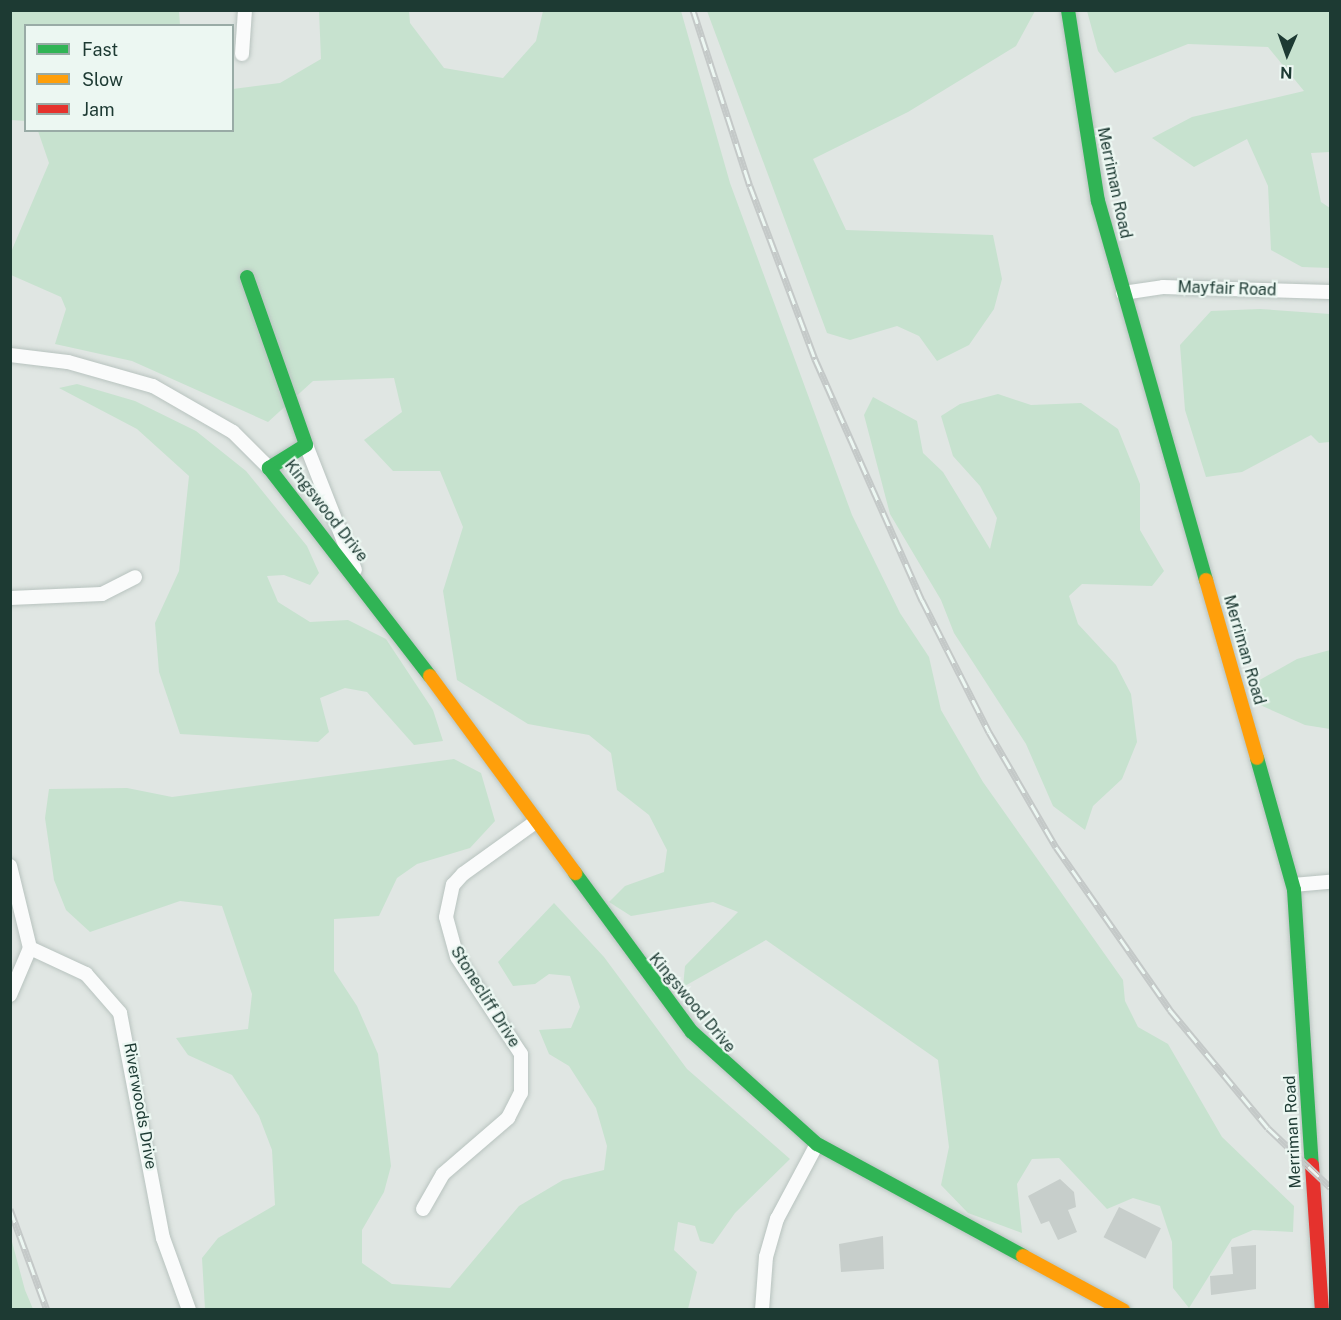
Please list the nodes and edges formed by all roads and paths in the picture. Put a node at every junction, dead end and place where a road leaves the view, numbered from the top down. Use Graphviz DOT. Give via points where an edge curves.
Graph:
graph roads {
  1 [pos="246,10"];
  2 [pos="1068,10"];
  3 [pos="242,54"];
  4 [pos="247,277"];
  5 [pos="1330,292"];
  6 [pos="1123,293"];
  7 [pos="10,355"];
  8 [pos="306,445"];
  9 [pos="269,468"];
  10 [pos="135,577"];
  11 [pos="359,580"];
  12 [pos="10,598"];
  13 [pos="534,823"];
  14 [pos="10,866"];
  15 [pos="1330,882"];
  16 [pos="1293,885"];
  17 [pos="30,948"];
  18 [pos="10,995"];
  19 [pos="817,1144"];
  20 [pos="423,1209"];
  21 [pos="189,1310"];
  22 [pos="762,1310"];
  23 [pos="1123,1310"];
  24 [pos="1322,1310"];
  1 -- 3 [label="street"];
  2 -- 6 [label="street, Merriman Road" via="1097,195"];
  4 -- 8 [label="street, Kingswood Drive"];
  5 -- 6 [label="street, Mayfair Road" via="1163,287"];
  6 -- 16 [label="street, Merriman Road"];
  7 -- 9 [label="street" via="68,362 153,386 233,432"];
  8 -- 9 [label="street, Kingswood Drive"];
  8 -- 11 [label="street, Kingswood Drive"];
  9 -- 11 [label="street, Kingswood Drive"];
  10 -- 12 [label="street" via="102,594"];
  11 -- 13 [label="street, Kingswood Drive"];
  13 -- 19 [label="street, Kingswood Drive" via="692,1032"];
  13 -- 20 [label="street, Stonecliff Drive" via="463,874 453,885 446,918 457,957 521,1054 521,1093 502,1124 443,1174"];
  14 -- 17 [label="street"];
  15 -- 16 [label="street"];
  16 -- 24 [label="street, Merriman Road"];
  17 -- 18 [label="street"];
  17 -- 21 [label="street, Riverwoods Drive" via="86,974 120,1013 163,1238"];
  19 -- 22 [label="street" via="777,1219 766,1257"];
  19 -- 23 [label="street, Kingswood Drive"];
}
